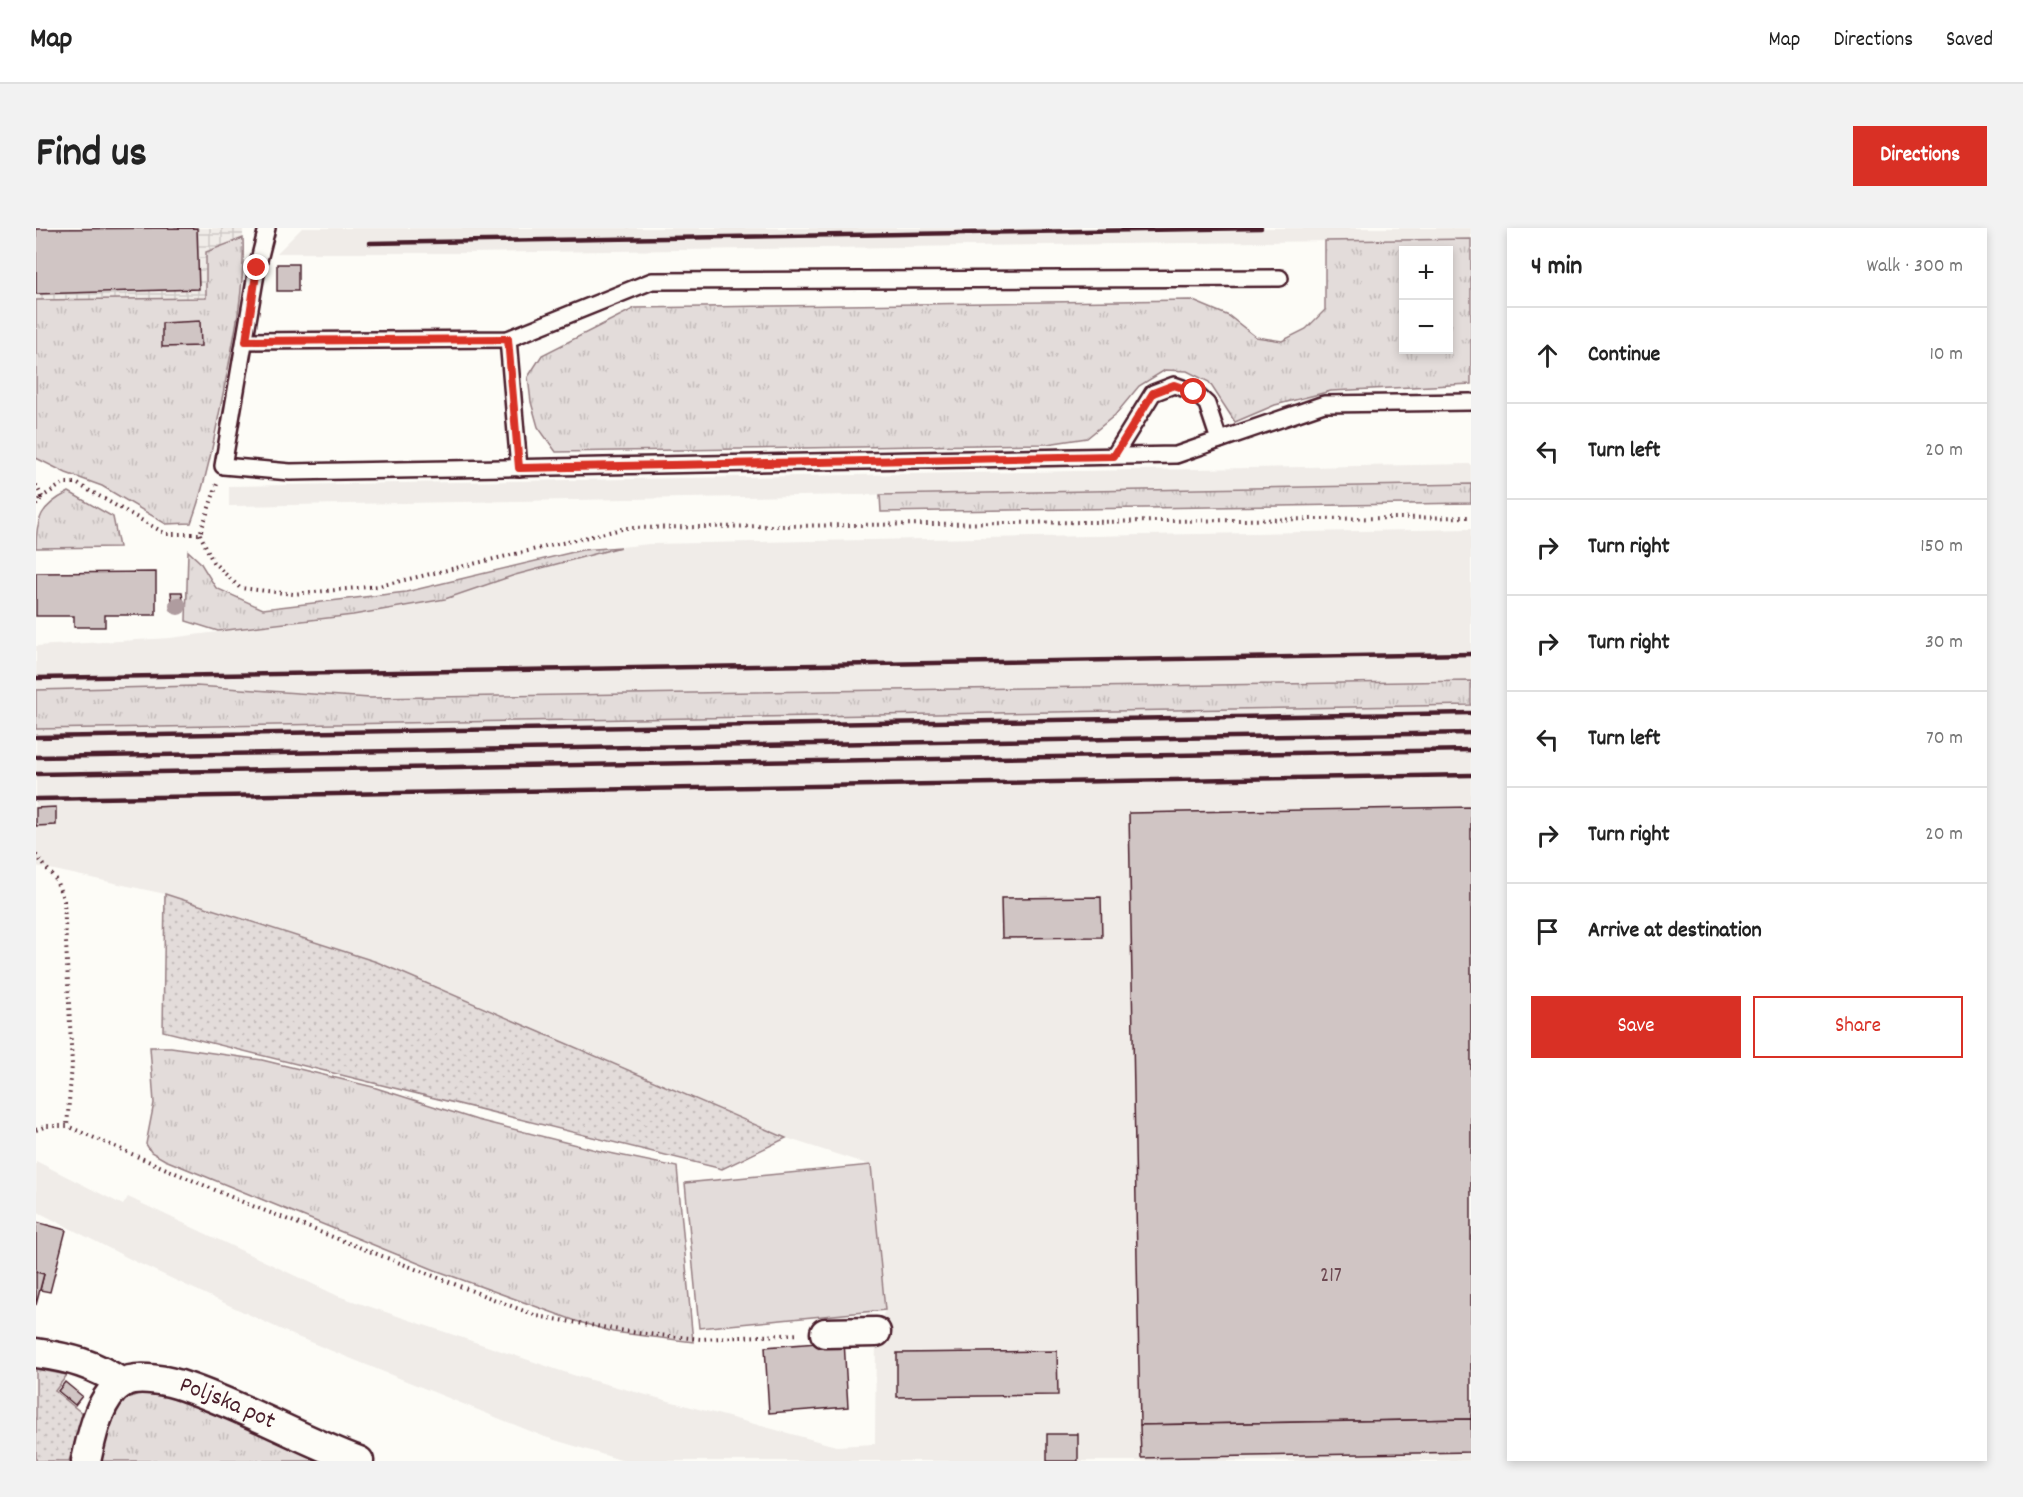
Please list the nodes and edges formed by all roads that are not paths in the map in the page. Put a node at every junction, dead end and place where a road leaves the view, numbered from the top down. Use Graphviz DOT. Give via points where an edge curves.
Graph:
graph roads {
  1 [pos="267,228"];
  2 [pos="1280,278"];
  3 [pos="508,339"];
  4 [pos="246,341"];
  5 [pos="1471,402"];
  6 [pos="1219,440"];
  7 [pos="1114,456"];
  8 [pos="519,468"];
  9 [pos="876,1332"];
  10 [pos="825,1333"];
  11 [pos="36,1353"];
  12 [pos="122,1383"];
  13 [pos="86,1461"];
  14 [pos="360,1461"];
  1 -- 4 [label="lane"];
  2 -- 3 [label="lane" via="652,281"];
  3 -- 4 [label="lane"];
  3 -- 8 [label="lane"];
  4 -- 8 [label="lane" via="224,466 290,472"];
  5 -- 6 [label="lane" via="1324,404"];
  6 -- 7 [label="lane" via="1176,455"];
  6 -- 7 [label="lane" via="1207,404 1194,392 1174,385 1153,393"];
  7 -- 8 [label="lane"];
  9 -- 10 [label="street"];
  11 -- 12 [label="street" via="97,1367"];
  12 -- 13 [label="street" via="105,1402"];
  12 -- 14 [label="street, Poljska pot" via="141,1379 184,1386"];
}
